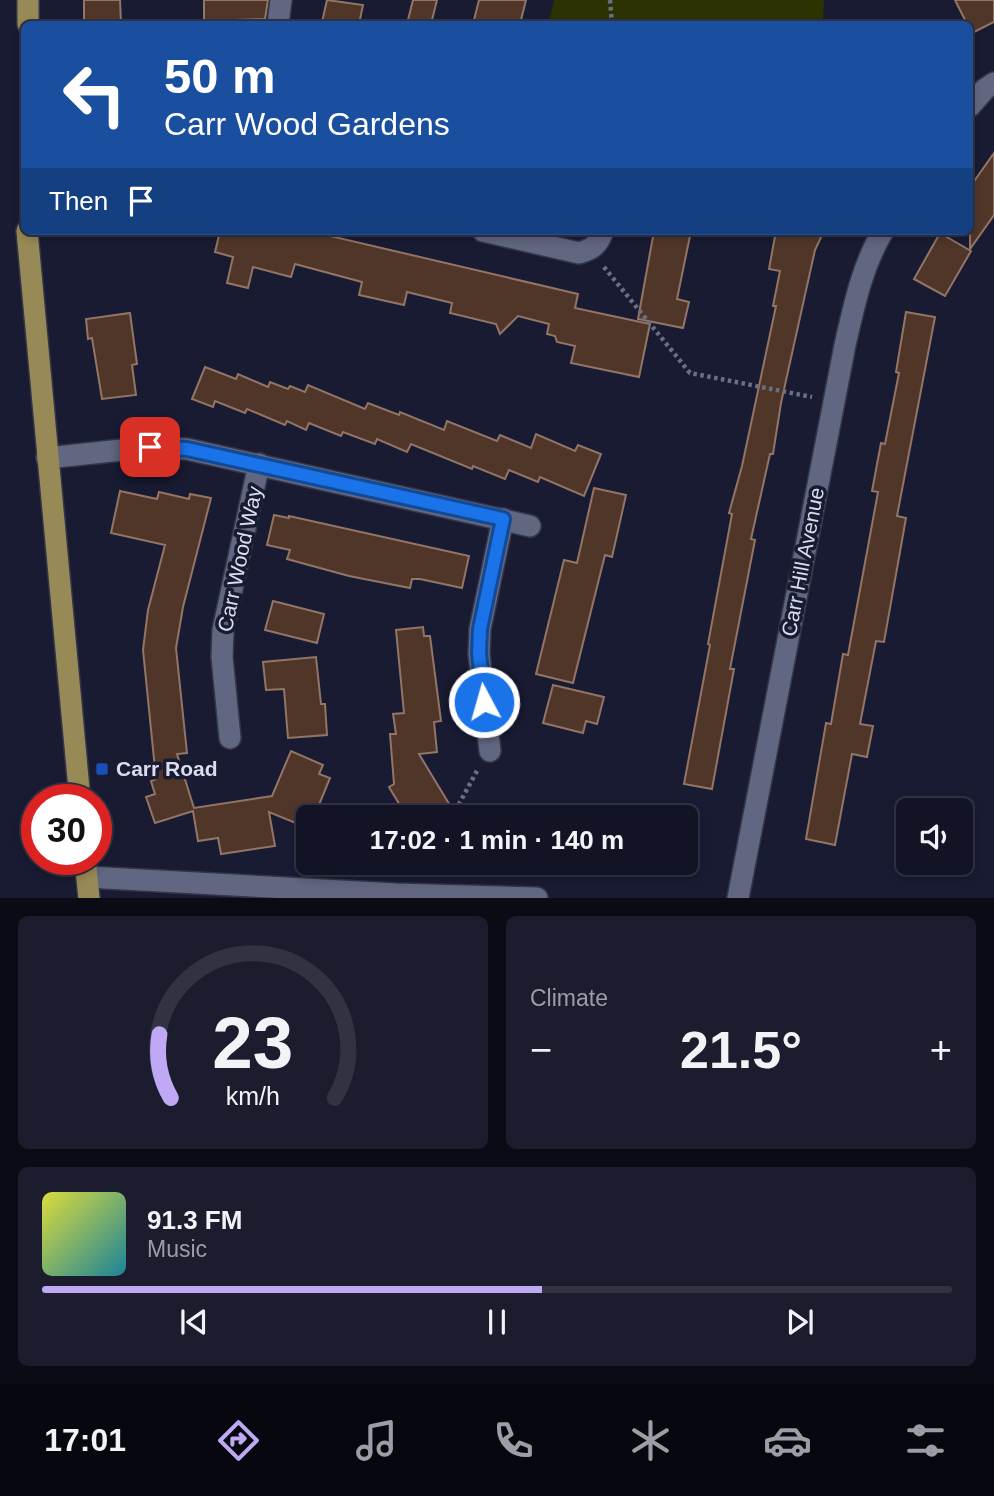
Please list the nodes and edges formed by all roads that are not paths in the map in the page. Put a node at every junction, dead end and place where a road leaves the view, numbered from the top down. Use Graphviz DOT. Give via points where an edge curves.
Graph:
graph roads {
  1 [pos="28,0"];
  2 [pos="281,0"];
  3 [pos="28,21"];
  4 [pos="278,21"];
  5 [pos="994,83"];
  6 [pos="973,103"];
  7 [pos="27,235"];
  8 [pos="500,235"];
  9 [pos="602,235"];
  10 [pos="880,235"];
  11 [pos="47,458"];
  12 [pos="259,464"];
  13 [pos="503,519"];
  14 [pos="530,526"];
  15 [pos="230,738"];
  16 [pos="490,751"];
  17 [pos="78,784"];
  18 [pos="87,878"];
  19 [pos="396,896"];
  20 [pos="537,898"];
  21 [pos="738,898"];
  1 -- 3 [label="main road"];
  2 -- 4 [label="street"];
  5 -- 6 [label="street"];
  7 -- 11 [label="main road"];
  8 -- 9 [label="street" via="579,253 599,243"];
  10 -- 21 [label="street, Carr Hill Avenue" via="858,288"];
  11 -- 12 [label="street" via="150,447 187,449"];
  11 -- 17 [label="main road"];
  12 -- 13 [label="street"];
  12 -- 15 [label="street, Carr Wood Way" via="223,630"];
  13 -- 14 [label="street"];
  13 -- 16 [label="street" via="480,629"];
  18 -- 19 [label="street"];
  19 -- 20 [label="street"];
}
